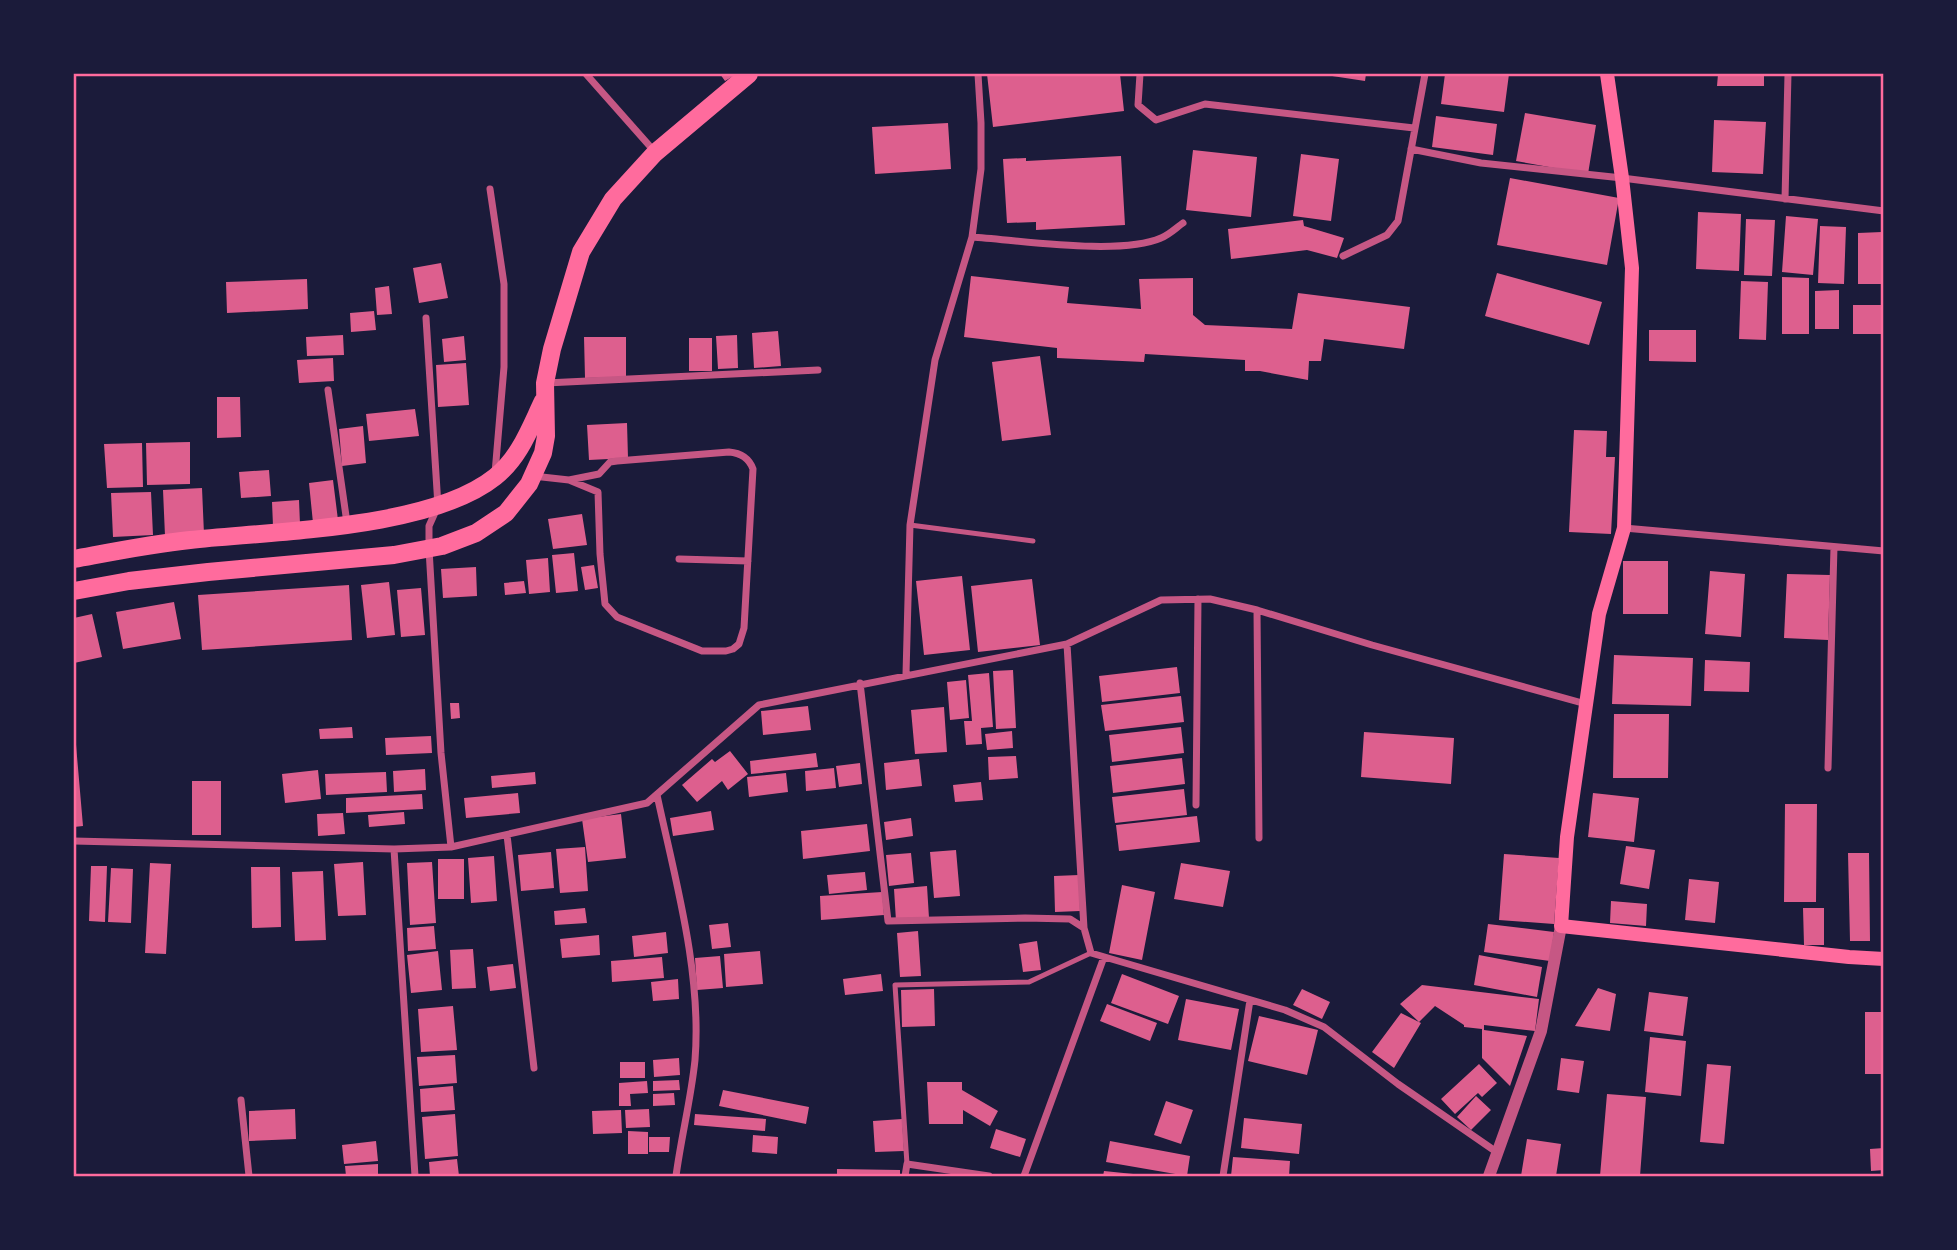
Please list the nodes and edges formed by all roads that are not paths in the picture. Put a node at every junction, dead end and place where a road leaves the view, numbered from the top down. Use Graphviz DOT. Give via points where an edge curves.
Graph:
graph roads {
  1 [pos="586,74"];
  2 [pos="749,74"];
  3 [pos="978,74"];
  4 [pos="1140,74"];
  5 [pos="1425,74"];
  6 [pos="1606,74"];
  7 [pos="1788,74"];
  8 [pos="1415,128"];
  9 [pos="1411,149"];
  10 [pos="655,153"];
  11 [pos="1622,178"];
  12 [pos="491,189"];
  13 [pos="1785,199"];
  14 [pos="1884,211"];
  15 [pos="1184,223"];
  16 [pos="972,237"];
  17 [pos="1343,256"];
  18 [pos="426,318"];
  19 [pos="818,370"];
  20 [pos="546,388"];
  21 [pos="328,390"];
  22 [pos="596,474"];
  23 [pos="533,476"];
  24 [pos="494,478"];
  25 [pos="569,480"];
  26 [pos="594,490"];
  27 [pos="439,506"];
  28 [pos="347,524"];
  29 [pos="910,525"];
  30 [pos="1623,528"];
  31 [pos="1033,541"];
  32 [pos="1834,547"];
  33 [pos="429,549"];
  34 [pos="1884,551"];
  35 [pos="74,559"];
  36 [pos="678,559"];
  37 [pos="748,561"];
  38 [pos="74,591"];
  39 [pos="1198,599"];
  40 [pos="1257,610"];
  41 [pos="1067,644"];
  42 [pos="906,674"];
  43 [pos="860,684"];
  44 [pos="1587,704"];
  45 [pos="1828,768"];
  46 [pos="657,795"];
  47 [pos="1196,805"];
  48 [pos="507,835"];
  49 [pos="1259,838"];
  50 [pos="74,841"];
  51 [pos="451,847"];
  52 [pos="394,849"];
  53 [pos="1561,926"];
  54 [pos="1084,929"];
  55 [pos="1091,953"];
  56 [pos="1104,957"];
  57 [pos="1884,959"];
  58 [pos="1250,1000"];
  59 [pos="534,1069"];
  60 [pos="241,1100"];
  61 [pos="1499,1153"];
  62 [pos="907,1164"];
  63 [pos="249,1177"];
  64 [pos="415,1177"];
  65 [pos="676,1177"];
  66 [pos="905,1177"];
  67 [pos="989,1177"];
  68 [pos="1024,1177"];
  69 [pos="1223,1177"];
  70 [pos="1489,1177"];
  1 -- 10 [label="street"];
  2 -- 10 [label="main road"];
  3 -- 16 [label="street" via="981,169"];
  4 -- 8 [label="street" via="1138,105 1156,120 1205,104"];
  5 -- 8 [label="street"];
  6 -- 11 [label="main road"];
  7 -- 13 [label="street"];
  8 -- 9 [label="street"];
  9 -- 11 [label="street" via="1481,163"];
  9 -- 17 [label="street" via="1398,221 1387,235"];
  10 -- 20 [label="main road" via="613,199 581,252 552,349"];
  11 -- 13 [label="street"];
  11 -- 30 [label="main road" via="1632,268"];
  12 -- 24 [label="street" via="505,322"];
  13 -- 14 [label="street"];
  15 -- 16 [label="street" via="1160,239 1128,246"];
  16 -- 29 [label="street" via="935,360"];
  18 -- 27 [label="street"];
  19 -- 20 [label="street"];
  20 -- 23 [label="main road" via="547,436"];
  20 -- 24 [label="main road" via="525,441"];
  21 -- 28 [label="street"];
  22 -- 25 [label="street"];
  22 -- 26 [label="street"];
  22 -- 37 [label="street" via="610,462 740,453 753,469"];
  23 -- 25 [label="street"];
  23 -- 33 [label="main road" via="506,513 476,533"];
  24 -- 27 [label="main road"];
  25 -- 26 [label="street"];
  26 -- 37 [label="street" via="605,604 617,617 702,651 733,649 744,628"];
  27 -- 28 [label="main road"];
  27 -- 33 [label="street" via="429,526"];
  28 -- 35 [label="main road" via="185,540"];
  29 -- 31 [label="lane"];
  29 -- 42 [label="street"];
  30 -- 32 [label="street"];
  30 -- 44 [label="main road" via="1599,614"];
  32 -- 34 [label="street"];
  32 -- 45 [label="street"];
  33 -- 38 [label="main road"];
  33 -- 51 [label="street"];
  36 -- 37 [label="street"];
  39 -- 40 [label="street"];
  39 -- 41 [label="street" via="1161,600"];
  39 -- 47 [label="street"];
  40 -- 44 [label="street"];
  40 -- 49 [label="street"];
  41 -- 42 [label="street"];
  41 -- 54 [label="street"];
  42 -- 43 [label="street"];
  43 -- 46 [label="street" via="759,705"];
  43 -- 54 [label="street" via="888,922 1070,919"];
  44 -- 53 [label="main road" via="1567,838"];
  46 -- 48 [label="street" via="647,803"];
  46 -- 65 [label="street" via="685,925 695,1010 695,1060"];
  48 -- 51 [label="street"];
  48 -- 59 [label="street"];
  50 -- 52 [label="street"];
  51 -- 52 [label="street"];
  52 -- 64 [label="street"];
  53 -- 57 [label="main road"];
  53 -- 61 [label="street" via="1541,1031"];
  54 -- 55 [label="street"];
  55 -- 56 [label="street"];
  55 -- 62 [label="lane" via="1029,982 895,985"];
  56 -- 58 [label="street"];
  56 -- 68 [label="street"];
  58 -- 61 [label="street" via="1324,1027"];
  58 -- 69 [label="street"];
  60 -- 63 [label="street"];
  61 -- 70 [label="street"];
  62 -- 66 [label="street"];
  62 -- 67 [label="street"];
}
